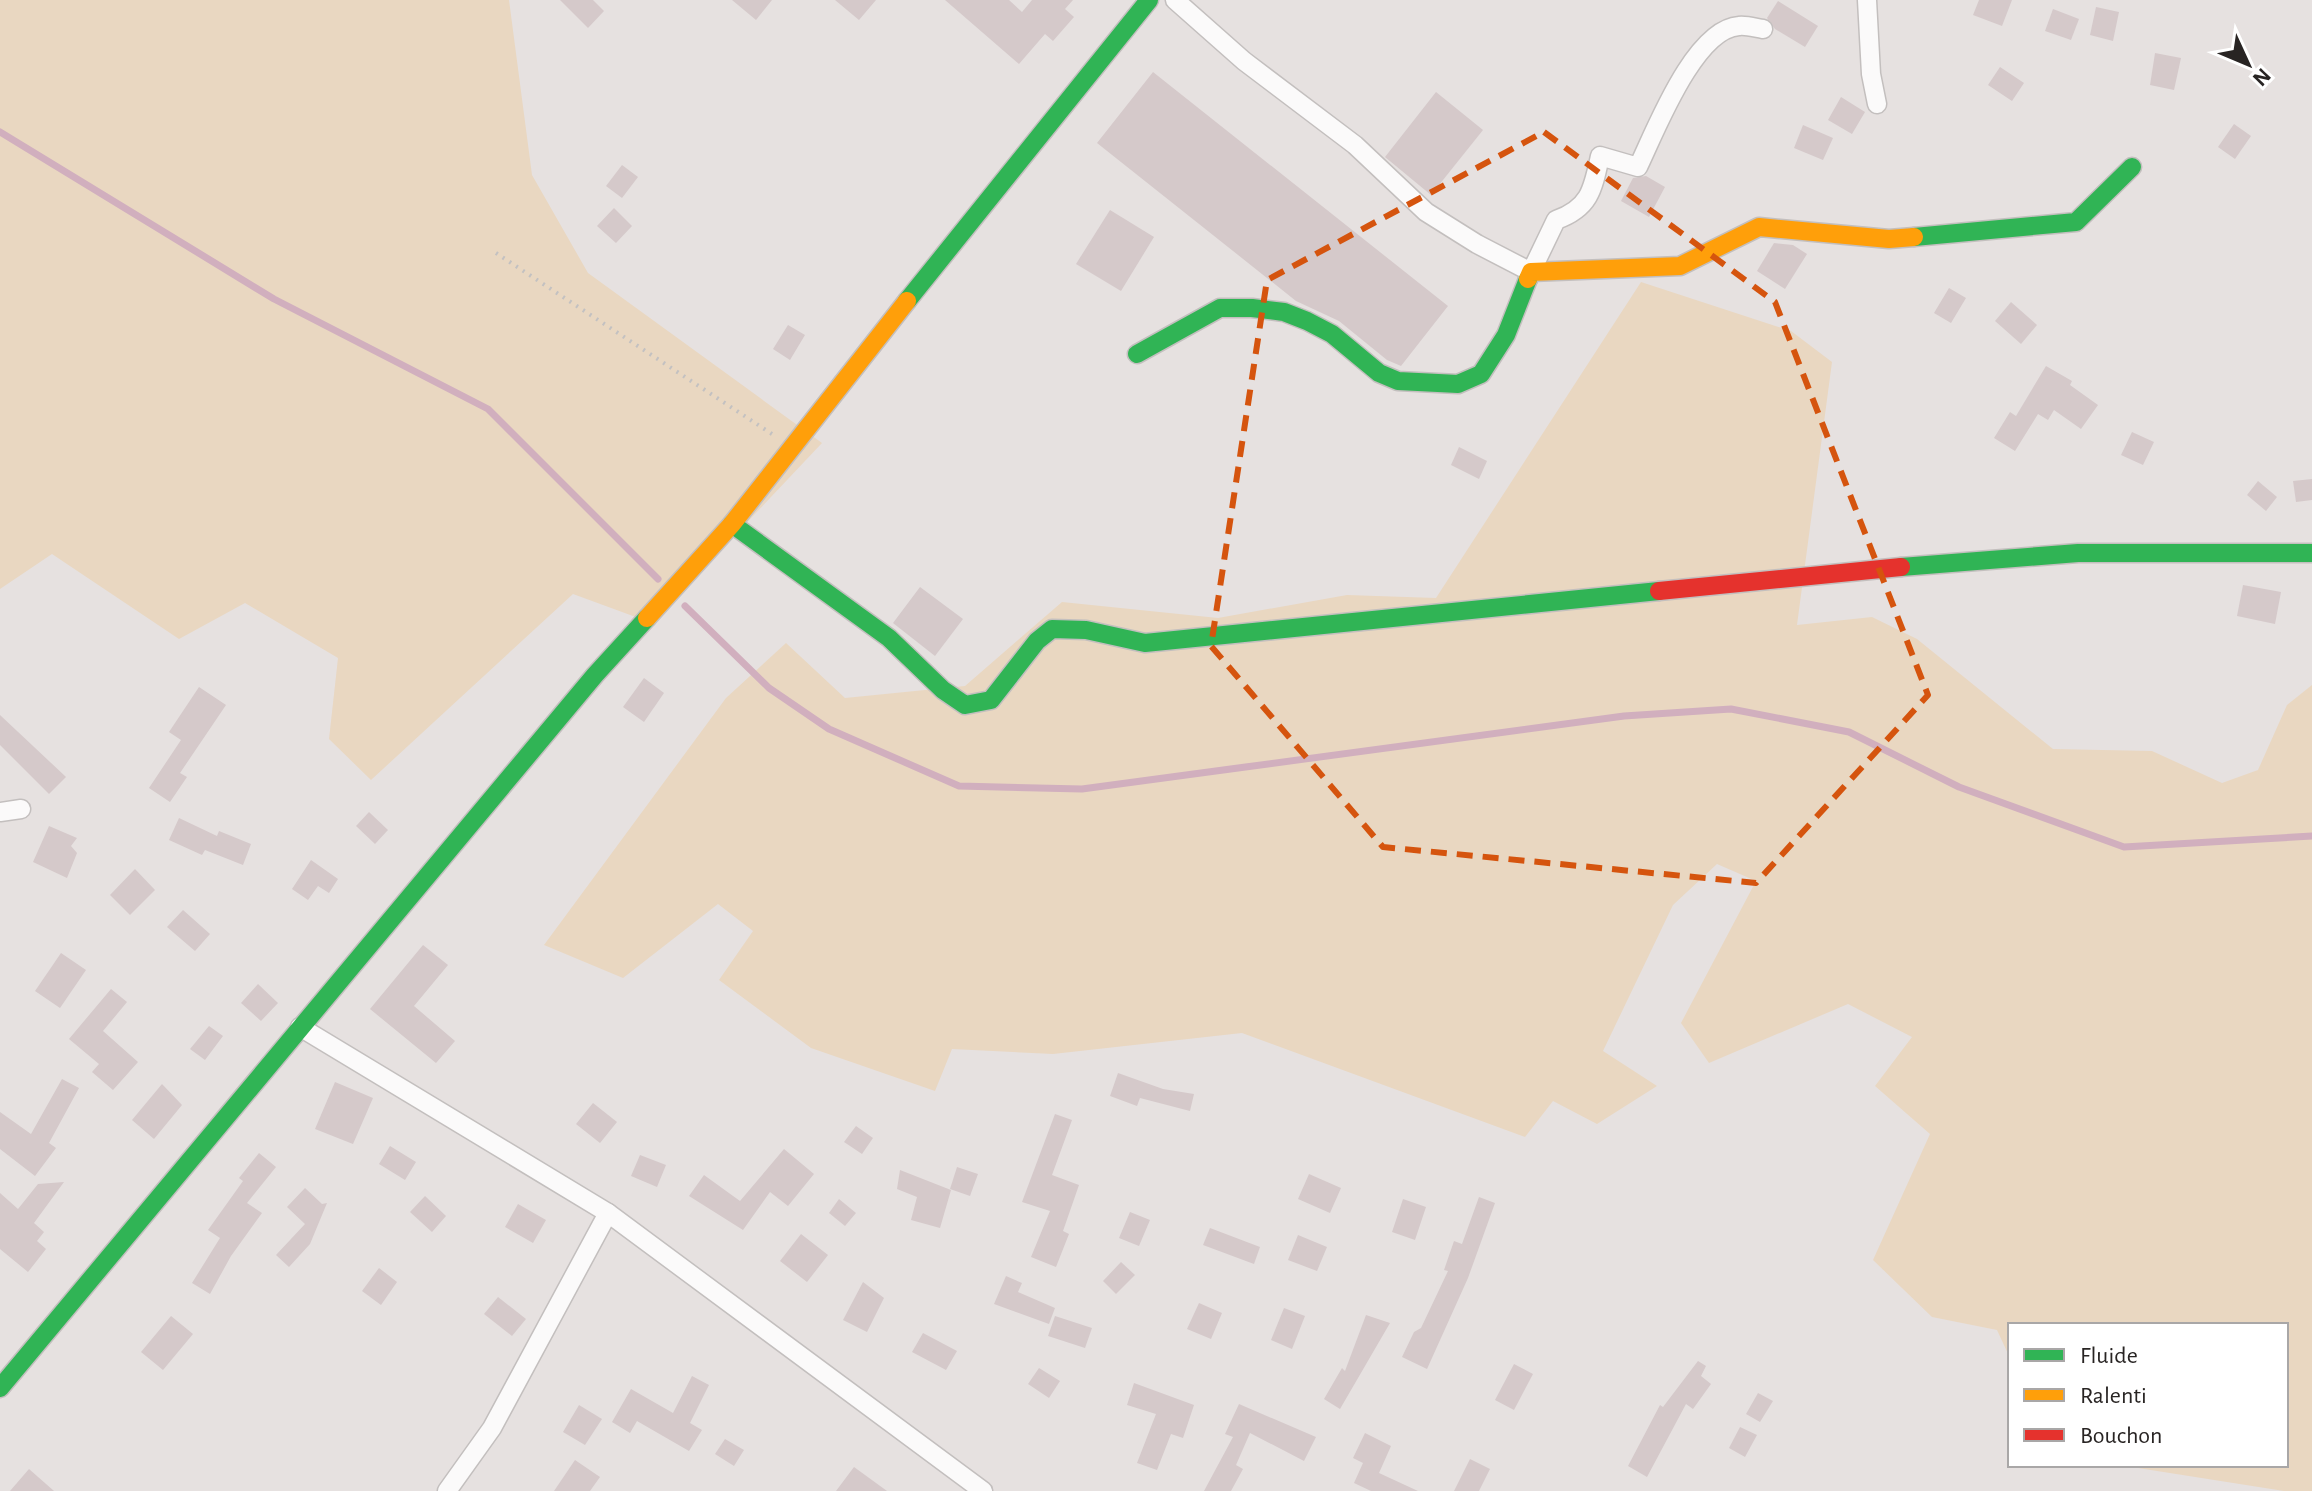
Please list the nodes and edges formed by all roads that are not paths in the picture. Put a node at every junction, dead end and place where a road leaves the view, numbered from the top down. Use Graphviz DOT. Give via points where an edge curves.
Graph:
graph roads {
  1 [pos="1149,0"];
  2 [pos="1175,0"];
  3 [pos="1867,0"];
  4 [pos="1763,29"];
  5 [pos="1877,104"];
  6 [pos="2132,167"];
  7 [pos="1531,272"];
  8 [pos="1137,354"];
  9 [pos="732,524"];
  10 [pos="2312,553"];
  11 [pos="21,809"];
  12 [pos="0,812"];
  13 [pos="300,1027"];
  14 [pos="608,1213"];
  15 [pos="0,1388"];
  16 [pos="447,1491"];
  17 [pos="983,1491"];
  1 -- 9 [label="street"];
  2 -- 7 [label="street" via="1244,61 1355,145 1426,212"];
  3 -- 5 [label="street"];
  4 -- 7 [label="street" via="1737,25 1715,37 1682,76 1638,167 1600,156 1593,189 1576,213 1556,220"];
  6 -- 7 [label="street" via="2076,222 1889,239 1759,227 1680,266"];
  7 -- 8 [label="street" via="1506,335 1481,374 1458,384 1398,381 1307,321 1252,308 1220,308"];
  9 -- 10 [label="street" via="889,638 965,705 991,700 1052,629 1086,630 1145,643 1783,577 2078,553"];
  9 -- 13 [label="street" via="595,675"];
  11 -- 12 [label="street"];
  13 -- 14 [label="street"];
  13 -- 15 [label="street"];
  14 -- 16 [label="street" via="492,1428"];
  14 -- 17 [label="street"];
}
